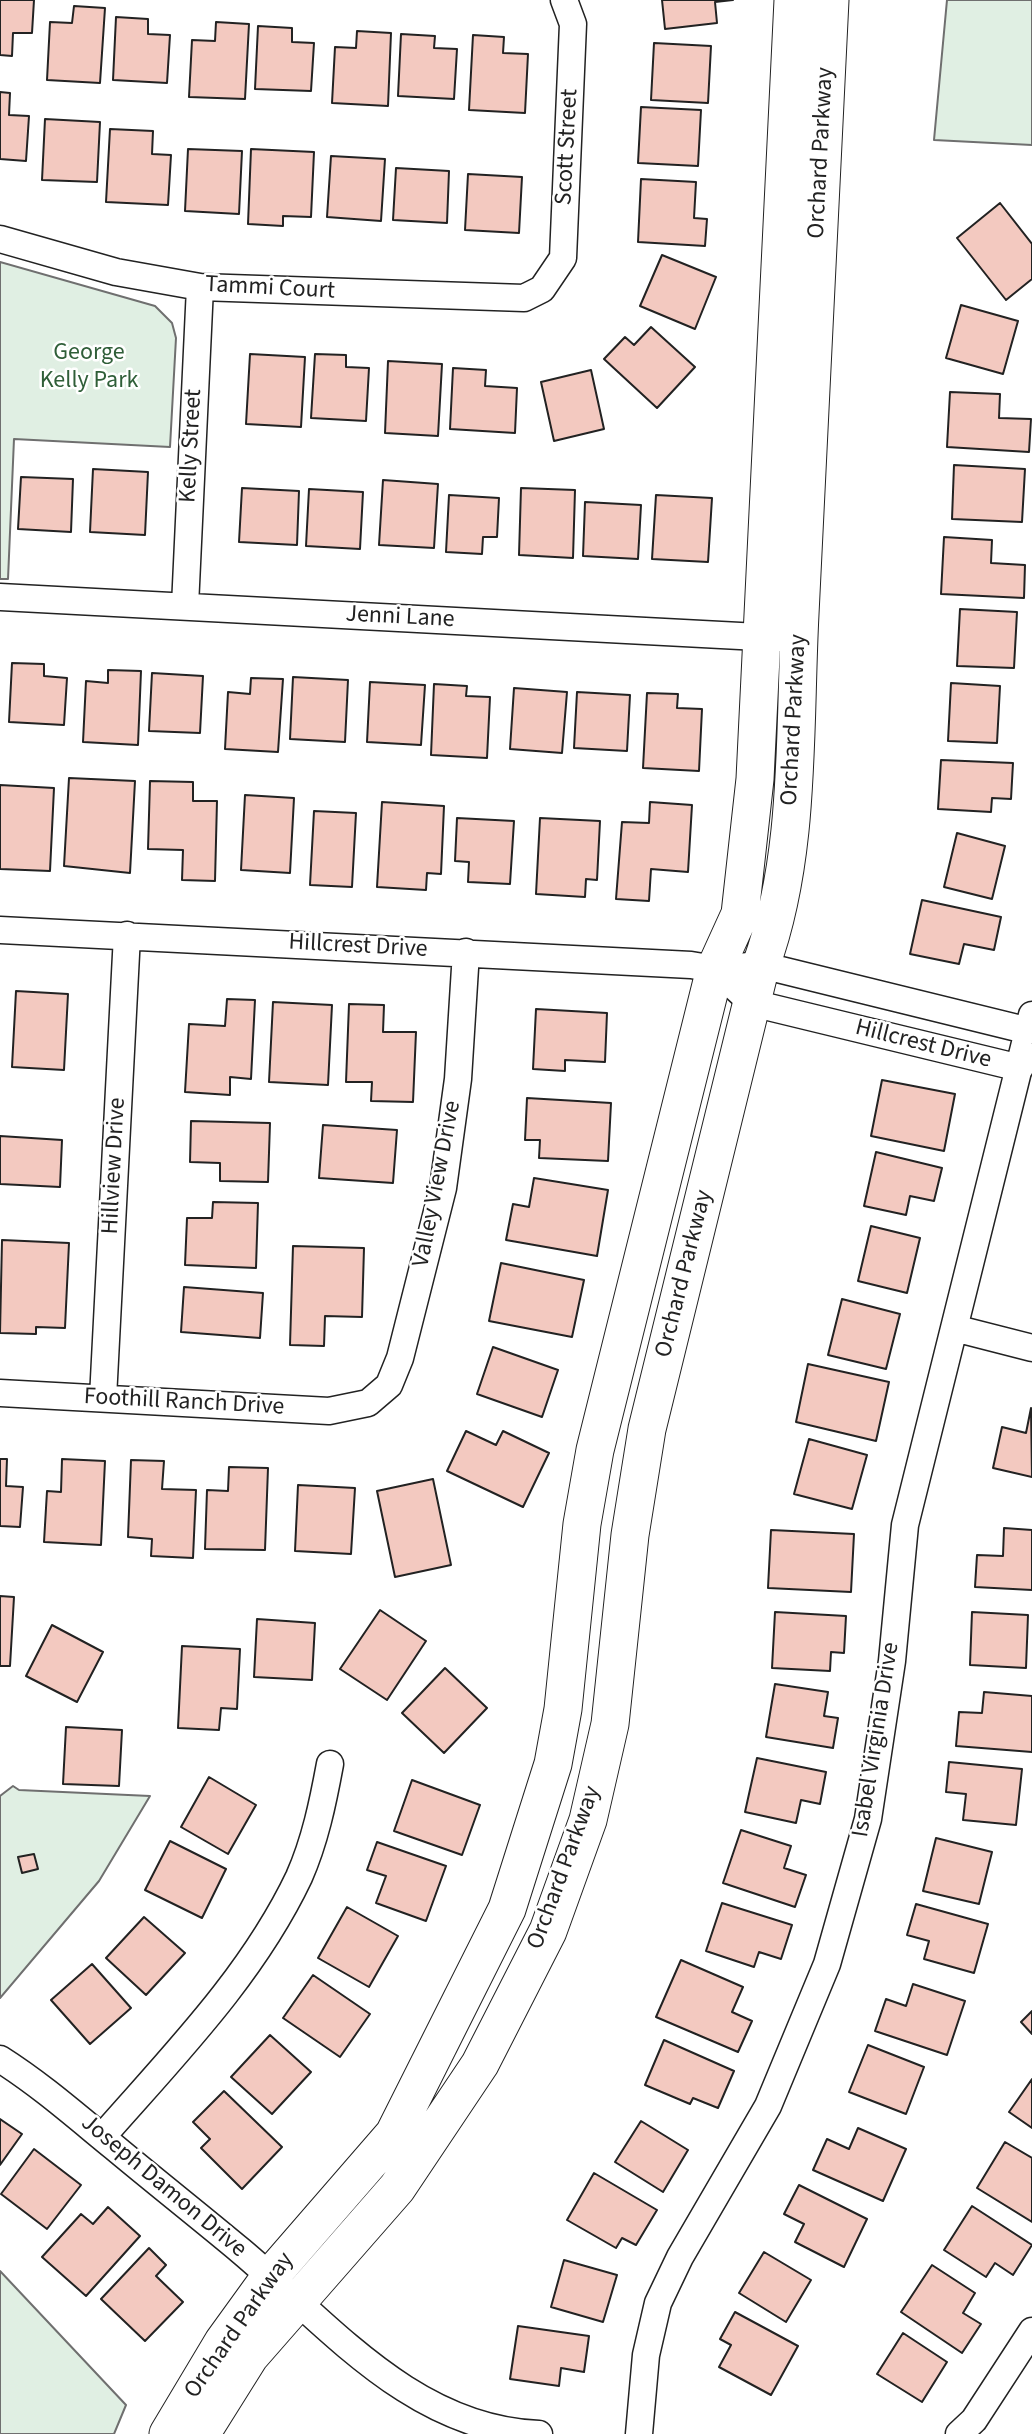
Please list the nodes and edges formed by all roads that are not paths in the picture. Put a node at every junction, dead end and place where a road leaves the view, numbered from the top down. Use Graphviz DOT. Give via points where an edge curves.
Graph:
graph roads {
  1 [pos="564,0"];
  2 [pos="793,0"];
  3 [pos="830,0"];
  4 [pos="0,239"];
  5 [pos="200,286"];
  6 [pos="542,289"];
  7 [pos="0,597"];
  8 [pos="185,606"];
  9 [pos="762,638"];
  10 [pos="799,640"];
  11 [pos="0,930"];
  12 [pos="127,935"];
  13 [pos="466,952"];
  14 [pos="761,965"];
  15 [pos="715,969"];
  16 [pos="752,1003"];
  17 [pos="1030,1023"];
  18 [pos="1020,1068"];
  19 [pos="954,1328"];
  20 [pos="1032,1348"];
  21 [pos="0,1393"];
  22 [pos="103,1398"];
  23 [pos="368,1403"];
  24 [pos="330,1764"];
  25 [pos="0,2059"];
  26 [pos="102,2137"];
  27 [pos="283,2289"];
  28 [pos="1032,2331"];
  29 [pos="168,2434"];
  30 [pos="201,2434"];
  31 [pos="539,2434"];
  32 [pos="639,2434"];
  33 [pos="960,2434"];
  1 -- 6 [label="street, Scott Street" via="573,24 563,258"];
  2 -- 9 [label="street, Orchard Parkway"];
  3 -- 10 [label="street, Orchard Parkway"];
  4 -- 5 [label="street, Tammi Court" via="116,272"];
  5 -- 6 [label="street, Tammi Court" via="524,298"];
  5 -- 8 [label="street, Kelly Street"];
  7 -- 8 [label="street, Jenni Lane"];
  8 -- 9 [label="street, Jenni Lane"];
  9 -- 10 [label="street, Jenni Lane"];
  9 -- 15 [label="street, Orchard Parkway" via="747,871 740,914"];
  10 -- 14 [label="street, Orchard Parkway" via="784,868 777,921"];
  11 -- 12 [label="street, Hillcrest Drive"];
  12 -- 13 [label="street, Hillcrest Drive"];
  12 -- 22 [label="street, Hillview Drive"];
  13 -- 15 [label="street, Hillcrest Drive"];
  13 -- 23 [label="street, Valley View Drive" via="458,1079 443,1188 400,1358 389,1385"];
  14 -- 15 [label="street, Hillcrest Drive"];
  14 -- 16 [label="street, Orchard Parkway"];
  14 -- 17 [label="street, Hillcrest Drive"];
  15 -- 16 [label="street, Hillcrest Drive"];
  15 -- 27 [label="street, Orchard Parkway" via="595,1450 553,1764 507,1909 394,2134"];
  16 -- 18 [label="street, Hillcrest Drive"];
  16 -- 27 [label="street, Orchard Parkway" via="647,1430 630,1535 610,1724 588,1820 548,1931 480,2064 397,2188"];
  17 -- 18 [label="street, Isabel Virginia Drive"];
  18 -- 19 [label="street, Isabel Virginia Drive"];
  19 -- 20 [label="street"];
  19 -- 32 [label="street, Isabel Virginia Drive" via="905,1525 892,1661 868,1819 835,1938 768,2106 658,2303 646,2355"];
  21 -- 22 [label="street, Foothill Ranch Drive"];
  22 -- 23 [label="street, Foothill Ranch Drive" via="329,1411"];
  24 -- 26 [label="street" via="319,1821 299,1877 267,1934 208,2016"];
  25 -- 26 [label="street, Joseph Damon Drive" via="46,2088"];
  26 -- 27 [label="street, Joseph Damon Drive"];
  27 -- 29 [label="street, Orchard Parkway" via="223,2342"];
  27 -- 30 [label="street, Orchard Parkway" via="250,2356"];
  27 -- 31 [label="street, Joseph Damon Drive" via="371,2366 418,2400 482,2424"];
  28 -- 33 [label="street"];
}
